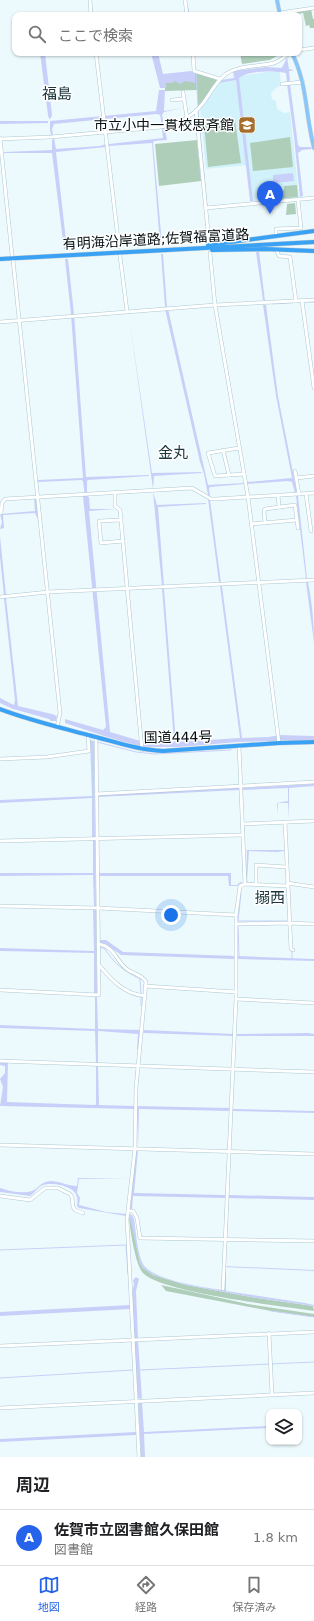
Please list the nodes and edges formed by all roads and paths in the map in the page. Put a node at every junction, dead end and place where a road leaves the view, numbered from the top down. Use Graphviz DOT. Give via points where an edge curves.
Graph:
graph roads {
  1 [pos="90,0"];
  2 [pos="185,0"];
  3 [pos="277,0"];
  4 [pos="314,8"];
  5 [pos="92,12"];
  6 [pos="187,12"];
  7 [pos="279,12"];
  8 [pos="291,12"];
  9 [pos="314,48"];
  10 [pos="302,50"];
  11 [pos="96,56"];
  12 [pos="193,56"];
  13 [pos="286,56"];
  14 [pos="292,56"];
  15 [pos="220,79"];
  16 [pos="303,82"];
  17 [pos="282,84"];
  18 [pos="182,92"];
  19 [pos="183,99"];
  20 [pos="172,100"];
  21 [pos="196,110"];
  22 [pos="187,118"];
  23 [pos="180,122"];
  24 [pos="198,122"];
  25 [pos="105,132"];
  26 [pos="0,138"];
  27 [pos="0,146"];
  28 [pos="314,148"];
  29 [pos="314,198"];
  30 [pos="298,200"];
  31 [pos="206,208"];
  32 [pos="314,231"];
  33 [pos="276,234"];
  34 [pos="209,241"];
  35 [pos="314,242"];
  36 [pos="119,247"];
  37 [pos="199,248"];
  38 [pos="166,250"];
  39 [pos="277,251"];
  40 [pos="314,251"];
  41 [pos="210,253"];
  42 [pos="12,255"];
  43 [pos="120,256"];
  44 [pos="0,259"];
  45 [pos="13,260"];
  46 [pos="314,300"];
  47 [pos="296,301"];
  48 [pos="302,301"];
  49 [pos="215,304"];
  50 [pos="127,311"];
  51 [pos="19,320"];
  52 [pos="0,322"];
  53 [pos="314,388"];
  54 [pos="239,448"];
  55 [pos="223,450"];
  56 [pos="295,471"];
  57 [pos="244,474"];
  58 [pos="229,475"];
  59 [pos="314,476"];
  60 [pos="296,478"];
  61 [pos="115,493"];
  62 [pos="314,493"];
  63 [pos="299,494"];
  64 [pos="306,494"];
  65 [pos="278,495"];
  66 [pos="38,496"];
  67 [pos="248,497"];
  68 [pos="279,506"];
  69 [pos="308,509"];
  70 [pos="314,509"];
  71 [pos="0,513"];
  72 [pos="121,520"];
  73 [pos="297,520"];
  74 [pos="266,523"];
  75 [pos="251,524"];
  76 [pos="312,524"];
  77 [pos="298,528"];
  78 [pos="311,531"];
  79 [pos="123,541"];
  80 [pos="314,580"];
  81 [pos="259,582"];
  82 [pos="127,588"];
  83 [pos="48,592"];
  84 [pos="0,597"];
  85 [pos="0,708"];
  86 [pos="57,727"];
  87 [pos="88,735"];
  88 [pos="96,737"];
  89 [pos="278,740"];
  90 [pos="314,742"];
  91 [pos="239,746"];
  92 [pos="143,748"];
  93 [pos="0,759"];
  94 [pos="314,782"];
  95 [pos="241,786"];
  96 [pos="96,794"];
  97 [pos="314,821"];
  98 [pos="285,822"];
  99 [pos="243,824"];
  100 [pos="243,835"];
  101 [pos="97,839"];
  102 [pos="0,841"];
  103 [pos="286,867"];
  104 [pos="245,884"];
  105 [pos="256,884"];
  106 [pos="287,885"];
  107 [pos="314,887"];
  108 [pos="0,906"];
  109 [pos="98,908"];
  110 [pos="236,915"];
  111 [pos="289,923"];
  112 [pos="236,924"];
  113 [pos="314,924"];
  114 [pos="98,944"];
  115 [pos="292,949"];
  116 [pos="98,964"];
  117 [pos="145,986"];
  118 [pos="0,990"];
  119 [pos="236,992"];
  120 [pos="144,996"];
  121 [pos="236,999"];
  122 [pos="314,1003"];
  123 [pos="0,1061"];
  124 [pos="138,1066"];
  125 [pos="233,1069"];
  126 [pos="314,1072"];
  127 [pos="0,1146"];
  128 [pos="135,1149"];
  129 [pos="229,1152"];
  130 [pos="314,1154"];
  131 [pos="0,1196"];
  132 [pos="128,1211"];
  133 [pos="83,1213"];
  134 [pos="225,1240"];
  135 [pos="314,1241"];
  136 [pos="222,1289"];
  137 [pos="314,1332"];
  138 [pos="269,1333"];
  139 [pos="132,1340"];
  140 [pos="0,1346"];
  141 [pos="314,1393"];
  142 [pos="272,1394"];
  143 [pos="136,1402"];
  144 [pos="0,1408"];
  145 [pos="139,1457"];
  1 -- 5 [label="street"];
  2 -- 6 [label="street"];
  3 -- 7 [label="main road"];
  4 -- 8 [label="street"];
  9 -- 10 [label="street"];
  11 -- 25 [label="street"];
  12 -- 15 [label="street" via="194,71"];
  13 -- 15 [label="street" via="274,63 232,71"];
  14 -- 16 [label="main road"];
  15 -- 21 [label="street" via="204,103"];
  16 -- 17 [label="street"];
  16 -- 28 [label="main road"];
  18 -- 19 [label="street"];
  19 -- 20 [label="street"];
  19 -- 22 [label="street"];
  21 -- 22 [label="street"];
  21 -- 24 [label="street"];
  22 -- 23 [label="street"];
  23 -- 24 [label="street"];
  23 -- 25 [label="street" via="161,127"];
  24 -- 31 [label="street"];
  25 -- 26 [label="street"];
  25 -- 36 [label="street"];
  26 -- 27 [label="street"];
  27 -- 42 [label="street"];
  29 -- 30 [label="street"];
  30 -- 31 [label="street"];
  30 -- 33 [label="street" via="300,228 280,228 276,229"];
  31 -- 34 [label="street"];
  32 -- 38 [label="highway" via="170,247"];
  35 -- 37 [label="highway, 有明海沿岸道路;佐賀福富道路"];
  37 -- 38 [label="highway, 有明海沿岸道路;佐賀福富道路"];
  37 -- 40 [label="highway"];
  38 -- 44 [label="highway, 有明海沿岸道路;佐賀福富道路"];
  39 -- 47 [label="street" via="278,256 290,257"];
  41 -- 49 [label="street"];
  43 -- 50 [label="street"];
  45 -- 51 [label="street"];
  46 -- 48 [label="street"];
  47 -- 48 [label="street"];
  47 -- 49 [label="street"];
  48 -- 53 [label="street"];
  49 -- 50 [label="street"];
  49 -- 54 [label="street"];
  50 -- 51 [label="street"];
  51 -- 52 [label="street"];
  51 -- 66 [label="street"];
  54 -- 55 [label="street"];
  54 -- 57 [label="street"];
  55 -- 58 [label="street"];
  55 -- 58 [label="street" via="208,453 213,474"];
  56 -- 60 [label="street"];
  57 -- 58 [label="street"];
  57 -- 67 [label="street"];
  59 -- 60 [label="street"];
  60 -- 63 [label="street"];
  61 -- 66 [label="street"];
  61 -- 67 [label="street" via="192,488 211,499"];
  61 -- 72 [label="street" via="115,506 120,510"];
  62 -- 64 [label="street"];
  63 -- 64 [label="street"];
  63 -- 65 [label="street"];
  64 -- 69 [label="street"];
  65 -- 67 [label="street"];
  65 -- 68 [label="street"];
  66 -- 71 [label="street" via="5,499"];
  66 -- 83 [label="street"];
  67 -- 75 [label="street"];
  68 -- 73 [label="street" via="295,505"];
  68 -- 74 [label="street" via="265,509"];
  69 -- 70 [label="street"];
  69 -- 76 [label="street"];
  72 -- 79 [label="street"];
  72 -- 79 [label="street" via="99,521 101,543"];
  73 -- 74 [label="street"];
  73 -- 77 [label="street"];
  74 -- 75 [label="street"];
  75 -- 81 [label="street"];
  76 -- 78 [label="street"];
  79 -- 82 [label="street"];
  80 -- 81 [label="street"];
  81 -- 82 [label="street"];
  81 -- 89 [label="street"];
  82 -- 83 [label="street"];
  82 -- 92 [label="street"];
  83 -- 84 [label="street"];
  83 -- 86 [label="street" via="60,713"];
  85 -- 86 [label="highway, 国道444号"];
  86 -- 87 [label="highway, 国道444号"];
  87 -- 88 [label="highway, 国道444号"];
  87 -- 93 [label="street" via="89,751 46,757"];
  88 -- 92 [label="highway, 国道444号"];
  88 -- 96 [label="street"];
  89 -- 90 [label="highway, 国道444号"];
  89 -- 91 [label="highway, 国道444号"];
  91 -- 92 [label="highway, 国道444号" via="163,751"];
  91 -- 95 [label="street"];
  94 -- 95 [label="street"];
  95 -- 96 [label="street"];
  95 -- 99 [label="street"];
  96 -- 101 [label="street"];
  97 -- 98 [label="street"];
  98 -- 99 [label="street"];
  98 -- 103 [label="street"];
  99 -- 100 [label="street"];
  100 -- 101 [label="street"];
  100 -- 104 [label="street"];
  101 -- 102 [label="street"];
  101 -- 109 [label="street"];
  103 -- 105 [label="street" via="256,865"];
  103 -- 106 [label="street"];
  104 -- 105 [label="street"];
  104 -- 110 [label="street" via="240,886"];
  105 -- 106 [label="street"];
  106 -- 107 [label="street"];
  106 -- 111 [label="street"];
  108 -- 109 [label="street"];
  109 -- 110 [label="street"];
  109 -- 114 [label="street"];
  110 -- 112 [label="street"];
  111 -- 112 [label="street"];
  111 -- 113 [label="street"];
  111 -- 115 [label="street"];
  112 -- 119 [label="street"];
  114 -- 116 [label="street"];
  114 -- 117 [label="street" via="110,949 127,970 144,979"];
  116 -- 118 [label="street" via="99,995"];
  116 -- 120 [label="street" via="118,985"];
  117 -- 119 [label="street"];
  117 -- 120 [label="street"];
  119 -- 121 [label="street"];
  120 -- 124 [label="street"];
  121 -- 122 [label="street"];
  121 -- 125 [label="street"];
  123 -- 124 [label="street"];
  124 -- 125 [label="street"];
  124 -- 128 [label="street"];
  125 -- 126 [label="street"];
  125 -- 129 [label="street"];
  127 -- 128 [label="street"];
  128 -- 129 [label="street"];
  128 -- 132 [label="street"];
  129 -- 130 [label="street"];
  129 -- 134 [label="street"];
  131 -- 133 [label="street" via="30,1200 45,1188 58,1188 70,1194 75,1210"];
  132 -- 134 [label="street" via="136,1216 140,1238"];
  132 -- 139 [label="street"];
  134 -- 135 [label="street"];
  134 -- 136 [label="street"];
  137 -- 138 [label="street"];
  138 -- 139 [label="street"];
  138 -- 142 [label="street"];
  139 -- 140 [label="street"];
  139 -- 143 [label="street"];
  141 -- 142 [label="street"];
  142 -- 143 [label="street"];
  143 -- 144 [label="street"];
  143 -- 145 [label="street"];
}
